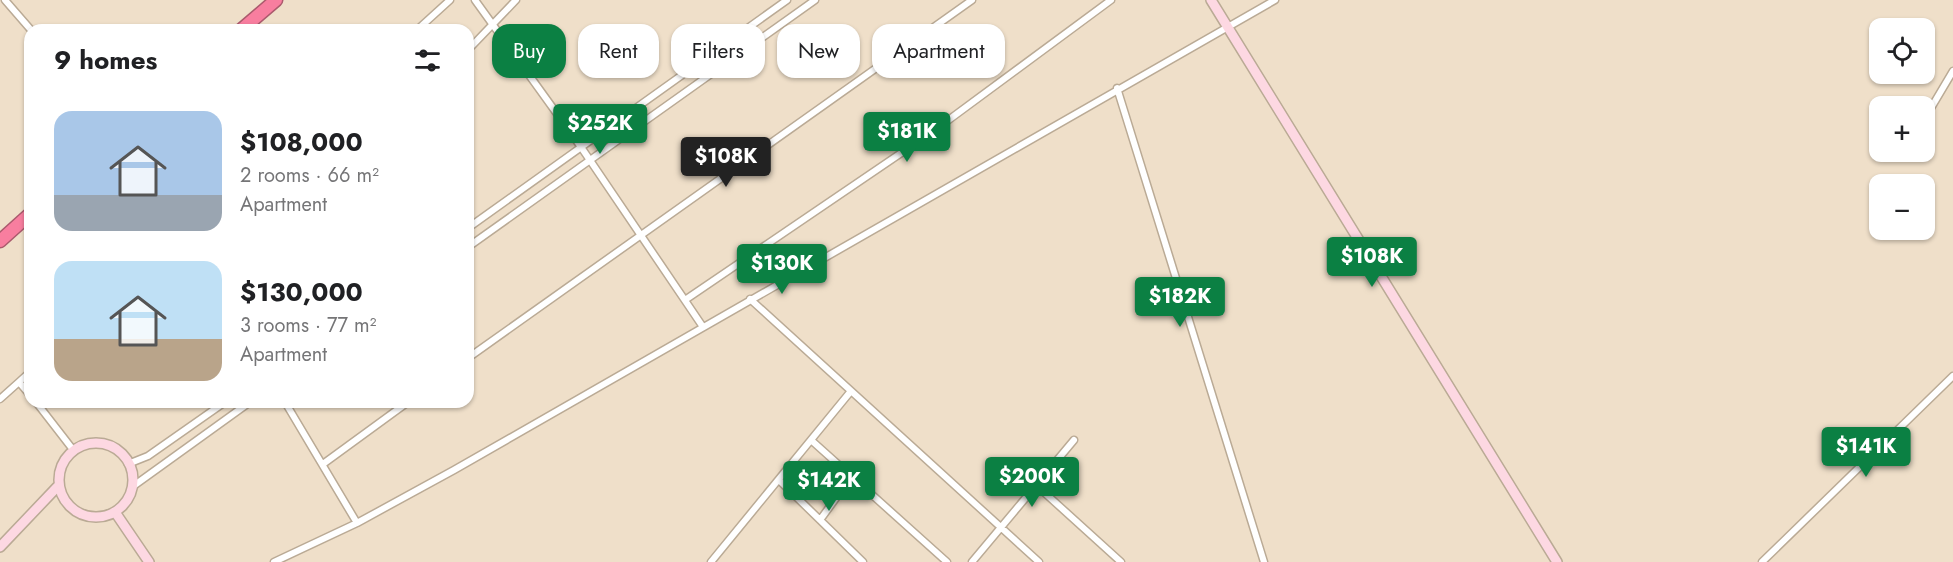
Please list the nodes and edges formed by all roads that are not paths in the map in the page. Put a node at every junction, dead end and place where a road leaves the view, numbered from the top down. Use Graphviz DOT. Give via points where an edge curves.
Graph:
graph roads {
  1 [pos="6,0"];
  2 [pos="276,0"];
  3 [pos="450,0"];
  4 [pos="475,0"];
  5 [pos="516,0"];
  6 [pos="787,0"];
  7 [pos="814,0"];
  8 [pos="972,0"];
  9 [pos="1111,0"];
  10 [pos="1211,0"];
  11 [pos="1275,0"];
  12 [pos="26,24"];
  13 [pos="248,24"];
  14 [pos="424,24"];
  15 [pos="493,24"];
  16 [pos="492,25"];
  17 [pos="1226,26"];
  18 [pos="474,44"];
  19 [pos="1953,71"];
  20 [pos="531,78"];
  21 [pos="1117,88"];
  22 [pos="1935,103"];
  23 [pos="581,147"];
  24 [pos="590,161"];
  25 [pos="24,219"];
  26 [pos="474,224"];
  27 [pos="639,234"];
  28 [pos="0,241"];
  29 [pos="474,243"];
  30 [pos="750,299"];
  31 [pos="685,300"];
  32 [pos="702,327"];
  33 [pos="474,354"];
  34 [pos="1953,376"];
  35 [pos="24,377"];
  36 [pos="19,382"];
  37 [pos="24,388"];
  38 [pos="851,391"];
  39 [pos="0,399"];
  40 [pos="41,408"];
  41 [pos="216,408"];
  42 [pos="242,408"];
  43 [pos="289,408"];
  44 [pos="400,408"];
  45 [pos="811,440"];
  46 [pos="1074,440"];
  47 [pos="74,451"];
  48 [pos="128,464"];
  49 [pos="323,464"];
  50 [pos="852,476"];
  51 [pos="778,480"];
  52 [pos="59,485"];
  53 [pos="1036,485"];
  54 [pos="132,487"];
  55 [pos="115,512"];
  56 [pos="820,520"];
  57 [pos="357,523"];
  58 [pos="1000,527"];
  59 [pos="0,547"];
  60 [pos="148,562"];
  61 [pos="274,562"];
  62 [pos="711,562"];
  63 [pos="863,562"];
  64 [pos="947,562"];
  65 [pos="972,562"];
  66 [pos="1039,562"];
  67 [pos="1121,562"];
  68 [pos="1264,562"];
  69 [pos="1557,562"];
  70 [pos="1762,562"];
  1 -- 12 [label="street"];
  2 -- 13 [label="highway"];
  3 -- 14 [label="street"];
  4 -- 16 [label="street"];
  5 -- 15 [label="street"];
  6 -- 23 [label="street"];
  7 -- 24 [label="street"];
  8 -- 27 [label="street"];
  9 -- 31 [label="street" via="935,130"];
  10 -- 17 [label="street"];
  11 -- 17 [label="street"];
  16 -- 18 [label="street"];
  17 -- 21 [label="street"];
  17 -- 69 [label="street"];
  19 -- 22 [label="street"];
  20 -- 23 [label="street"];
  21 -- 30 [label="street"];
  21 -- 68 [label="street"];
  23 -- 24 [label="street"];
  23 -- 26 [label="street"];
  24 -- 27 [label="street"];
  24 -- 29 [label="street"];
  25 -- 28 [label="highway"];
  27 -- 31 [label="street"];
  27 -- 33 [label="street"];
  30 -- 32 [label="street"];
  30 -- 38 [label="street"];
  31 -- 32 [label="street"];
  32 -- 57 [label="street"];
  34 -- 70 [label="street"];
  35 -- 36 [label="street"];
  36 -- 37 [label="street"];
  36 -- 39 [label="street"];
  38 -- 45 [label="street"];
  38 -- 58 [label="street"];
  40 -- 47 [label="street"];
  41 -- 48 [label="street" via="148,456"];
  42 -- 54 [label="street"];
  43 -- 49 [label="street"];
  44 -- 49 [label="street"];
  45 -- 50 [label="street"];
  45 -- 51 [label="street"];
  46 -- 53 [label="street"];
  47 -- 48 [label="street" via="92,443 104,444 115,449"];
  47 -- 52 [label="street" via="63,462"];
  48 -- 54 [label="street"];
  49 -- 57 [label="street"];
  50 -- 56 [label="street"];
  50 -- 64 [label="street"];
  51 -- 56 [label="street"];
  51 -- 62 [label="street"];
  52 -- 55 [label="street" via="62,496 78,513 91,517"];
  52 -- 59 [label="street"];
  53 -- 58 [label="street"];
  53 -- 67 [label="street"];
  54 -- 55 [label="street"];
  55 -- 60 [label="street"];
  56 -- 63 [label="street"];
  57 -- 61 [label="street"];
  58 -- 65 [label="street"];
  58 -- 66 [label="street"];
}
